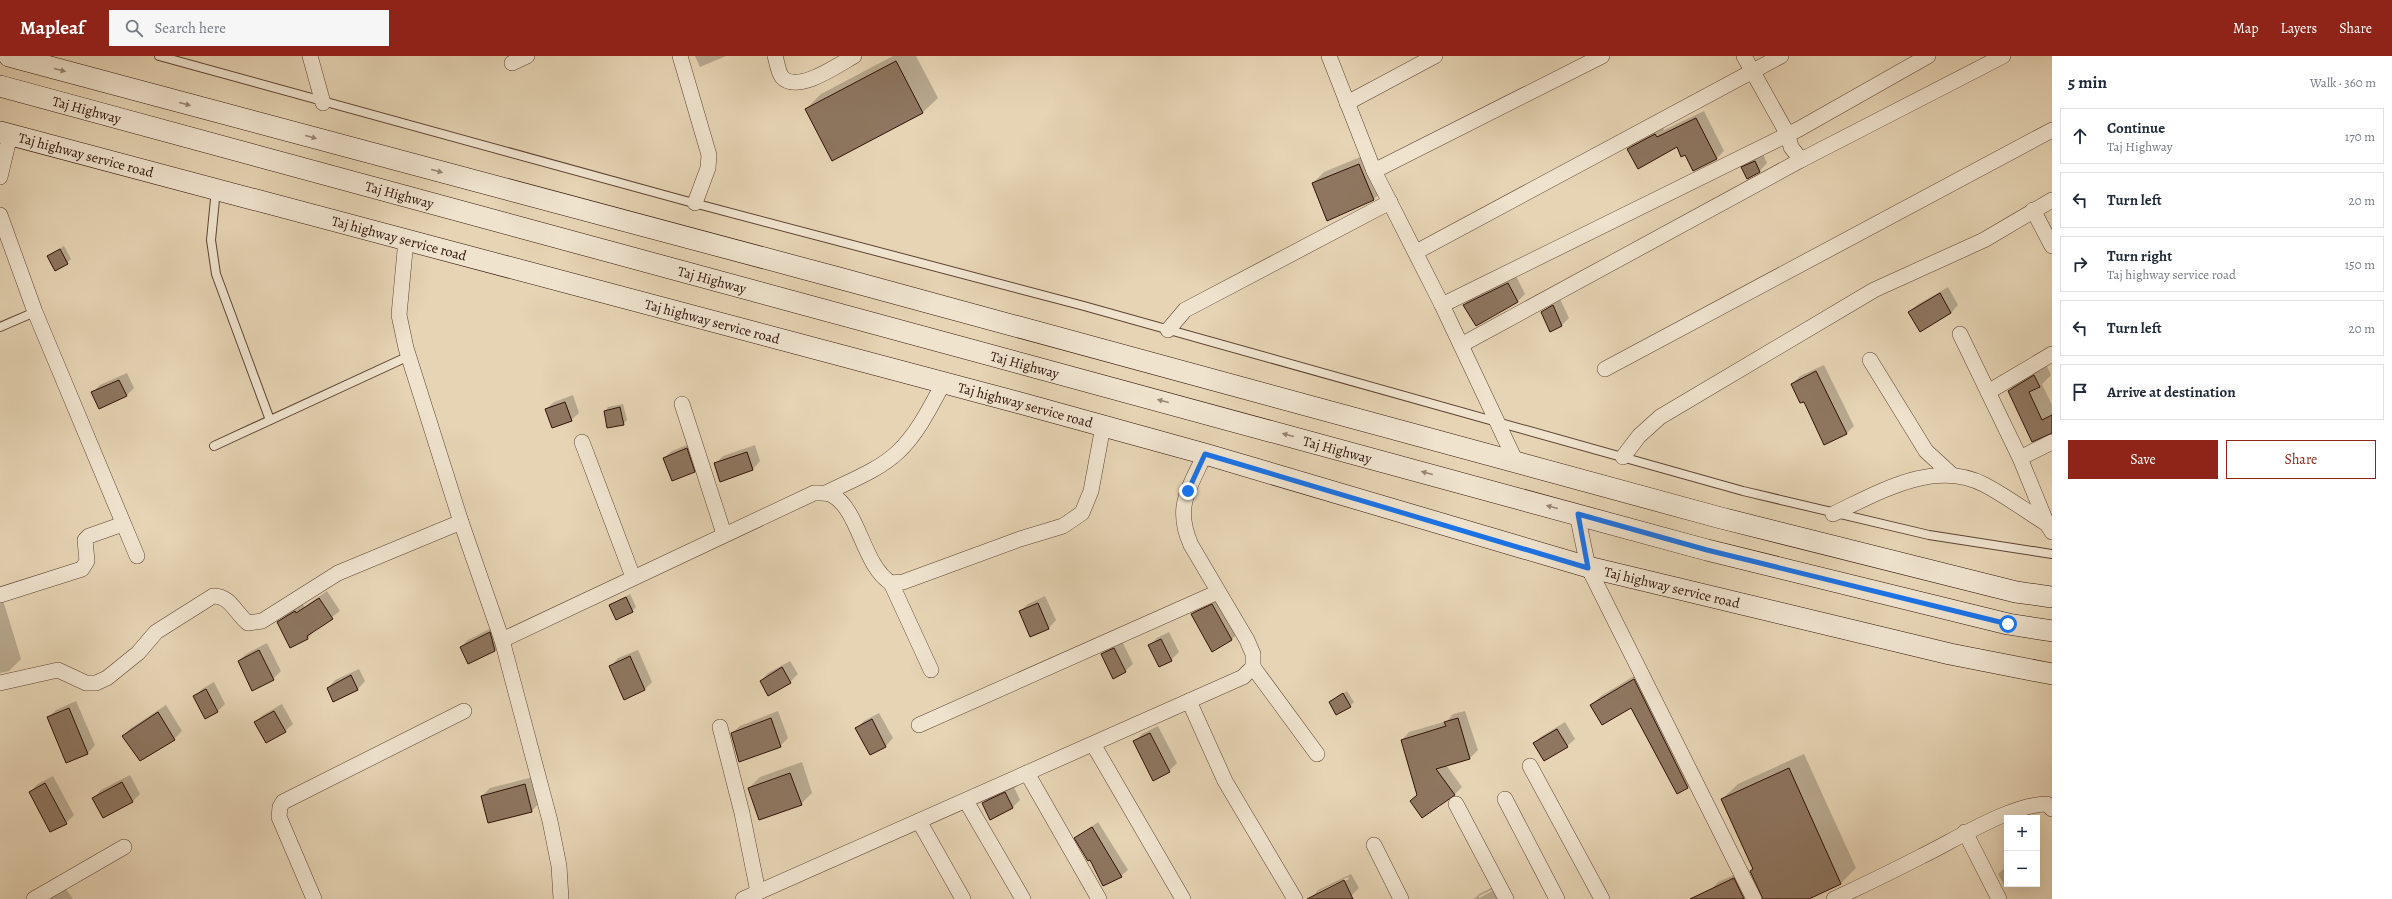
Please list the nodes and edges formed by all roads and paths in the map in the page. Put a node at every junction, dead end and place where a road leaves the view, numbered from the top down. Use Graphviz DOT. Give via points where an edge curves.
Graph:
graph roads {
  1 [pos="9,56"];
  2 [pos="159,56"];
  3 [pos="310,56"];
  4 [pos="528,56"];
  5 [pos="680,56"];
  6 [pos="775,56"];
  7 [pos="854,56"];
  8 [pos="1329,56"];
  9 [pos="1435,56"];
  10 [pos="1602,56"];
  11 [pos="1744,56"];
  12 [pos="1781,56"];
  13 [pos="1928,56"];
  14 [pos="2003,56"];
  15 [pos="512,63"];
  16 [pos="1752,71"];
  17 [pos="0,86"];
  18 [pos="323,103"];
  19 [pos="1347,103"];
  20 [pos="2052,130"];
  21 [pos="5,134"];
  22 [pos="1788,135"];
  23 [pos="1801,160"];
  24 [pos="1374,171"];
  25 [pos="0,177"];
  26 [pos="216,189"];
  27 [pos="2052,200"];
  28 [pos="1390,202"];
  29 [pos="695,203"];
  30 [pos="2033,210"];
  31 [pos="0,214"];
  32 [pos="406,240"];
  33 [pos="2052,246"];
  34 [pos="1416,252"];
  35 [pos="1442,305"];
  36 [pos="35,312"];
  37 [pos="0,327"];
  38 [pos="1168,330"];
  39 [pos="1960,334"];
  40 [pos="1461,344"];
  41 [pos="2052,354"];
  42 [pos="409,356"];
  43 [pos="1870,360"];
  44 [pos="1605,369"];
  45 [pos="944,382"];
  46 [pos="1988,392"];
  47 [pos="682,404"];
  48 [pos="270,420"];
  49 [pos="1498,423"];
  50 [pos="1103,426"];
  51 [pos="582,442"];
  52 [pos="2052,442"];
  53 [pos="214,446"];
  54 [pos="1205,454"];
  55 [pos="1622,458"];
  56 [pos="2020,458"];
  57 [pos="1516,462"];
  58 [pos="1952,474"];
  59 [pos="826,493"];
  60 [pos="1578,514"];
  61 [pos="1833,514"];
  62 [pos="461,522"];
  63 [pos="123,524"];
  64 [pos="2049,528"];
  65 [pos="724,534"];
  66 [pos="2052,554"];
  67 [pos="137,556"];
  68 [pos="1588,568"];
  69 [pos="633,577"];
  70 [pos="892,583"];
  71 [pos="1218,592"];
  72 [pos="0,595"];
  73 [pos="2052,597"];
  74 [pos="2052,631"];
  75 [pos="502,640"];
  76 [pos="1252,667"];
  77 [pos="931,670"];
  78 [pos="2052,674"];
  79 [pos="0,683"];
  80 [pos="1189,701"];
  81 [pos="464,711"];
  82 [pos="918,725"];
  83 [pos="720,727"];
  84 [pos="1093,744"];
  85 [pos="1317,754"];
  86 [pos="1530,766"];
  87 [pos="1027,773"];
  88 [pos="1505,799"];
  89 [pos="966,801"];
  90 [pos="1456,804"];
  91 [pos="2052,809"];
  92 [pos="919,821"];
  93 [pos="1965,832"];
  94 [pos="1374,845"];
  95 [pos="124,847"];
  96 [pos="758,892"];
  97 [pos="34,899"];
  98 [pos="314,899"];
  99 [pos="561,899"];
  100 [pos="743,899"];
  101 [pos="963,899"];
  102 [pos="1023,899"];
  103 [pos="1099,899"];
  104 [pos="1183,899"];
  105 [pos="1295,899"];
  106 [pos="1401,899"];
  107 [pos="1506,899"];
  108 [pos="1557,899"];
  109 [pos="1602,899"];
  110 [pos="1754,899"];
  111 [pos="1834,899"];
  112 [pos="1999,899"];
  1 -- 57 [label="main road, one-way"];
  2 -- 18 [label="lane"];
  3 -- 18 [label="street"];
  4 -- 15 [label="street"];
  5 -- 29 [label="street" via="710,155"];
  6 -- 7 [label="street" via="781,76 790,82 801,82"];
  8 -- 19 [label="street"];
  9 -- 19 [label="street"];
  10 -- 24 [label="street"];
  11 -- 16 [label="street"];
  12 -- 16 [label="street"];
  13 -- 22 [label="street"];
  14 -- 23 [label="street"];
  16 -- 22 [label="street"];
  16 -- 34 [label="street"];
  60 -- 17 [label="main road, Taj Highway, one-way"];
  18 -- 29 [label="lane"];
  19 -- 24 [label="street"];
  20 -- 44 [label="street"];
  21 -- 25 [label="street"];
  21 -- 26 [label="main road, Taj highway service road"];
  22 -- 23 [label="street" via="1791,147"];
  22 -- 35 [label="street"];
  23 -- 40 [label="street"];
  24 -- 28 [label="street"];
  26 -- 32 [label="main road, Taj highway service road"];
  26 -- 48 [label="lane" via="211,240 216,274"];
  27 -- 30 [label="street"];
  28 -- 34 [label="street"];
  28 -- 38 [label="street" via="1185,310"];
  29 -- 38 [label="lane"];
  30 -- 33 [label="street"];
  30 -- 55 [label="street" via="1984,240 1874,290 1660,417 1639,436"];
  31 -- 36 [label="street"];
  32 -- 42 [label="street" via="399,315"];
  32 -- 45 [label="main road, Taj highway service road"];
  34 -- 35 [label="street"];
  35 -- 40 [label="street"];
  36 -- 37 [label="lane"];
  36 -- 63 [label="street"];
  38 -- 49 [label="lane"];
  39 -- 46 [label="street"];
  40 -- 49 [label="street"];
  41 -- 46 [label="street"];
  42 -- 48 [label="lane"];
  42 -- 62 [label="street"];
  43 -- 58 [label="street" via="1926,451"];
  45 -- 50 [label="main road, Taj highway service road"];
  45 -- 59 [label="street" via="916,430 899,452 883,464"];
  46 -- 56 [label="street"];
  47 -- 65 [label="street"];
  48 -- 53 [label="lane"];
  49 -- 55 [label="lane"];
  49 -- 57 [label="street"];
  50 -- 54 [label="main road, Taj highway service road"];
  50 -- 70 [label="street" via="1091,491 1082,513 1063,526 903,582"];
  51 -- 69 [label="street"];
  52 -- 56 [label="street"];
  54 -- 68 [label="main road, Taj highway service road"];
  54 -- 71 [label="street" via="1182,510 1184,528"];
  55 -- 61 [label="lane"];
  56 -- 64 [label="street"];
  57 -- 73 [label="main road" via="1744,524 2016,592"];
  58 -- 61 [label="street" via="1920,478 1894,486"];
  58 -- 64 [label="street" via="1984,484"];
  59 -- 65 [label="street" via="814,493"];
  59 -- 70 [label="street" via="833,495 846,510 879,573"];
  60 -- 68 [label="street"];
  60 -- 74 [label="main road, Taj Highway" via="1707,550 2008,624"];
  61 -- 66 [label="lane" via="1929,535"];
  62 -- 75 [label="street"];
  62 -- 79 [label="street" via="338,573 262,621 248,623 228,601 219,595 213,596 156,632 138,653 108,678 96,683 86,683 58,670"];
  63 -- 67 [label="street"];
  63 -- 72 [label="street" via="89,536 85,540 88,560 82,569"];
  65 -- 69 [label="street"];
  68 -- 78 [label="main road, Taj highway service road" via="1942,653"];
  68 -- 110 [label="street"];
  69 -- 75 [label="street"];
  70 -- 77 [label="street"];
  71 -- 76 [label="street" via="1247,640 1253,654"];
  71 -- 82 [label="street"];
  75 -- 99 [label="street" via="550,821 559,866"];
  76 -- 80 [label="street" via="1243,677"];
  76 -- 85 [label="street"];
  80 -- 84 [label="street"];
  80 -- 105 [label="street" via="1225,781"];
  81 -- 98 [label="street" via="283,802 279,817"];
  83 -- 96 [label="street" via="742,813"];
  84 -- 87 [label="street"];
  84 -- 104 [label="street"];
  86 -- 109 [label="street"];
  87 -- 89 [label="street"];
  87 -- 103 [label="street"];
  88 -- 108 [label="street"];
  89 -- 92 [label="street"];
  89 -- 102 [label="street"];
  90 -- 107 [label="street"];
  91 -- 93 [label="street" via="2047,804 2033,804"];
  92 -- 96 [label="street"];
  92 -- 101 [label="street"];
  93 -- 111 [label="street" via="1923,856"];
  93 -- 112 [label="street"];
  94 -- 106 [label="street"];
  95 -- 97 [label="street"];
  96 -- 100 [label="street"];
}
